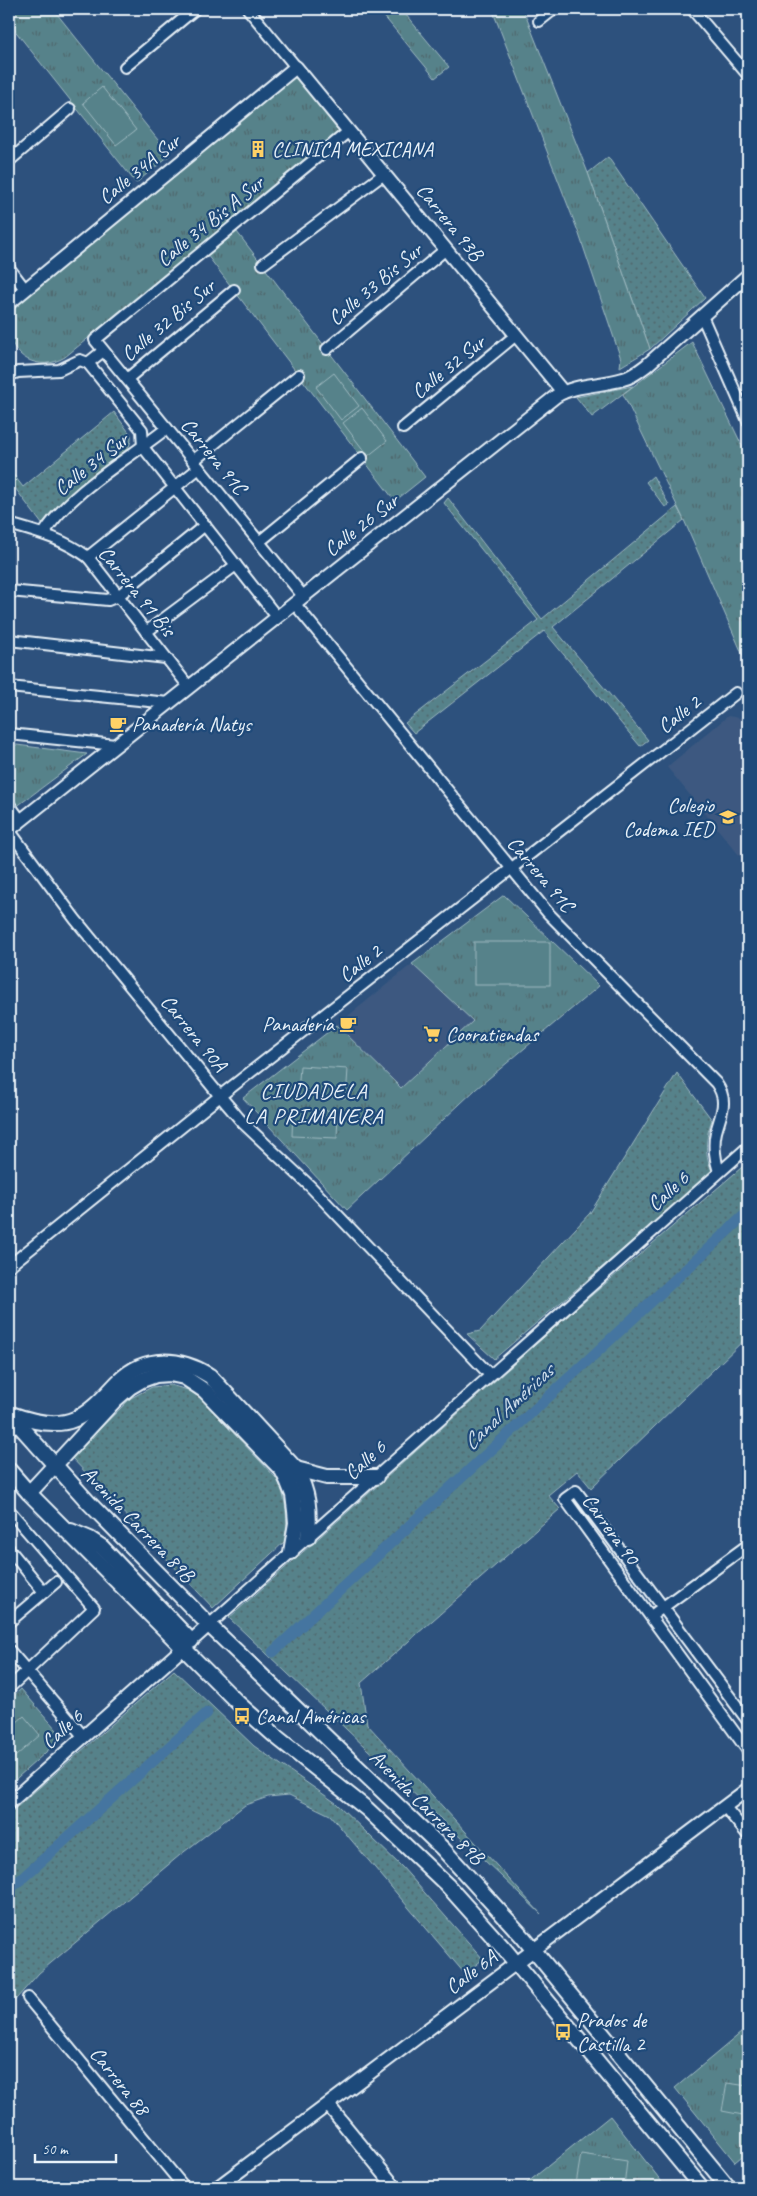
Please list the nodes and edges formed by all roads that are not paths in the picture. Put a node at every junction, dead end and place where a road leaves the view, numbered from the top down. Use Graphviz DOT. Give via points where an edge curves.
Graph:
graph roads {
  1 [pos="195,9"];
  2 [pos="248,9"];
  3 [pos="554,9"];
  4 [pos="692,9"];
  5 [pos="539,21"];
  6 [pos="296,66"];
  7 [pos="125,67"];
  8 [pos="748,75"];
  9 [pos="70,109"];
  10 [pos="349,132"];
  11 [pos="9,161"];
  12 [pos="384,174"];
  13 [pos="446,249"];
  14 [pos="264,264"];
  15 [pos="9,268"];
  16 [pos="748,275"];
  17 [pos="25,289"];
  18 [pos="234,290"];
  19 [pos="9,303"];
  20 [pos="702,316"];
  21 [pos="516,335"];
  22 [pos="95,340"];
  23 [pos="328,348"];
  24 [pos="104,350"];
  25 [pos="88,363"];
  26 [pos="9,375"];
  27 [pos="299,375"];
  28 [pos="127,379"];
  29 [pos="563,392"];
  30 [pos="748,421"];
  31 [pos="167,428"];
  32 [pos="403,428"];
  33 [pos="144,447"];
  34 [pos="362,458"];
  35 [pos="196,464"];
  36 [pos="175,487"];
  37 [pos="9,524"];
  38 [pos="205,525"];
  39 [pos="44,533"];
  40 [pos="259,542"];
  41 [pos="88,557"];
  42 [pos="236,564"];
  43 [pos="9,591"];
  44 [pos="118,596"];
  45 [pos="299,600"];
  46 [pos="277,617"];
  47 [pos="146,632"];
  48 [pos="9,640"];
  49 [pos="166,658"];
  50 [pos="9,687"];
  51 [pos="189,687"];
  52 [pos="736,693"];
  53 [pos="169,703"];
  54 [pos="9,734"];
  55 [pos="116,745"];
  56 [pos="9,806"];
  57 [pos="20,821"];
  58 [pos="9,830"];
  59 [pos="511,868"];
  60 [pos="220,1096"];
  61 [pos="748,1147"];
  62 [pos="719,1172"];
  63 [pos="9,1266"];
  64 [pos="490,1376"];
  65 [pos="9,1414"];
  66 [pos="54,1465"];
  67 [pos="296,1469"];
  68 [pos="9,1470"];
  69 [pos="376,1477"];
  70 [pos="29,1493"];
  71 [pos="9,1510"];
  72 [pos="308,1537"];
  73 [pos="748,1546"];
  74 [pos="9,1549"];
  75 [pos="291,1552"];
  76 [pos="56,1582"];
  77 [pos="44,1592"];
  78 [pos="663,1607"];
  79 [pos="651,1616"];
  80 [pos="9,1622"];
  81 [pos="209,1625"];
  82 [pos="187,1645"];
  83 [pos="9,1650"];
  84 [pos="27,1671"];
  85 [pos="9,1688"];
  86 [pos="748,1721"];
  87 [pos="84,1736"];
  88 [pos="748,1751"];
  89 [pos="748,1790"];
  90 [pos="9,1803"];
  91 [pos="725,1807"];
  92 [pos="748,1835"];
  93 [pos="533,1950"];
  94 [pos="515,1963"];
  95 [pos="28,1998"];
  96 [pos="329,2106"];
  97 [pos="184,2187"];
  98 [pos="218,2187"];
  99 [pos="395,2187"];
  100 [pos="701,2187"];
  101 [pos="728,2187"];
  1 -- 7 [label="street"];
  2 -- 6 [label="street, Carrera 93B"];
  3 -- 5 [label="street"];
  4 -- 8 [label="street"];
  6 -- 10 [label="street, Carrera 93B"];
  6 -- 17 [label="street, Calle 34A Sur"];
  9 -- 11 [label="street"];
  10 -- 12 [label="street, Carrera 93B"];
  10 -- 22 [label="street, Calle 34 Bis A Sur"];
  12 -- 13 [label="street, Carrera 93B"];
  12 -- 14 [label="street"];
  13 -- 21 [label="street, Carrera 93B"];
  13 -- 23 [label="street, Calle 33 Bis Sur"];
  15 -- 17 [label="street"];
  16 -- 20 [label="street, Calle 26 Sur"];
  17 -- 19 [label="street, Calle 34A Sur"];
  18 -- 28 [label="street, Calle 32 Bis Sur"];
  20 -- 29 [label="street, Calle 26 Sur" via="633,376"];
  20 -- 30 [label="street"];
  21 -- 29 [label="street, Carrera 93B"];
  21 -- 32 [label="street, Calle 32 Sur"];
  22 -- 24 [label="street, Carrera 91C"];
  24 -- 25 [label="street"];
  24 -- 28 [label="street, Carrera 91C"];
  25 -- 26 [label="street" via="80,360 59,370"];
  25 -- 33 [label="street" via="142,430"];
  27 -- 35 [label="street"];
  28 -- 31 [label="street, Carrera 91C"];
  29 -- 45 [label="street, Calle 26 Sur"];
  31 -- 33 [label="street, Calle 34 Sur"];
  31 -- 35 [label="street, Carrera 91C"];
  33 -- 36 [label="street"];
  33 -- 39 [label="street, Calle 34 Sur" via="76,497 54,517"];
  34 -- 40 [label="street"];
  35 -- 36 [label="street"];
  35 -- 40 [label="street, Carrera 91C"];
  36 -- 38 [label="street"];
  36 -- 41 [label="street"];
  37 -- 39 [label="street, Carrera 91 Bis"];
  38 -- 42 [label="street"];
  38 -- 44 [label="street"];
  39 -- 41 [label="street, Carrera 91 Bis"];
  40 -- 45 [label="street, Carrera 91C"];
  41 -- 44 [label="street, Carrera 91 Bis"];
  42 -- 46 [label="street"];
  42 -- 47 [label="street"];
  43 -- 44 [label="street" via="98,600"];
  44 -- 47 [label="street, Carrera 91 Bis"];
  45 -- 46 [label="street, Calle 26 Sur"];
  45 -- 59 [label="street, Carrera 91C"];
  46 -- 51 [label="street, Calle 26 Sur"];
  47 -- 49 [label="street, Carrera 91 Bis"];
  48 -- 49 [label="street"];
  49 -- 51 [label="street, Carrera 91 Bis"];
  50 -- 53 [label="street"];
  51 -- 53 [label="street, Calle 26 Sur"];
  52 -- 59 [label="street, Calle 2"];
  53 -- 55 [label="street, Calle 26 Sur"];
  54 -- 55 [label="street"];
  55 -- 57 [label="street, Calle 26 Sur"];
  56 -- 57 [label="street"];
  57 -- 58 [label="street, Calle 26 Sur"];
  58 -- 60 [label="street, Carrera 90A" via="75,919"];
  59 -- 60 [label="street, Calle 2"];
  59 -- 62 [label="street, Carrera 91C" via="548,913 720,1090 724,1110 716,1134"];
  60 -- 63 [label="street, Calle 2"];
  60 -- 64 [label="street, Carrera 90A"];
  61 -- 62 [label="street, Calle 6"];
  62 -- 64 [label="street, Calle 6"];
  64 -- 69 [label="street, Calle 6"];
  65 -- 66 [label="main road, Avenida Carrera 89B"];
  65 -- 67 [label="main road" via="43,1422 73,1420 136,1368 160,1362 186,1364 210,1376"];
  66 -- 70 [label="main road"];
  66 -- 75 [label="main road" via="130,1387 156,1375 184,1378 205,1391 282,1470 296,1511"];
  66 -- 81 [label="main road, Avenida Carrera 89B"];
  67 -- 69 [label="main road" via="326,1477"];
  67 -- 72 [label="main road" via="308,1499"];
  68 -- 70 [label="main road, Avenida Carrera 89B"];
  69 -- 72 [label="street, Calle 6"];
  70 -- 82 [label="main road, Avenida Carrera 89B"];
  71 -- 84 [label="street" via="94,1608"];
  72 -- 75 [label="street, Calle 6"];
  73 -- 78 [label="street"];
  74 -- 77 [label="street"];
  75 -- 81 [label="street, Calle 6"];
  76 -- 77 [label="street"];
  77 -- 80 [label="street"];
  78 -- 79 [label="street"];
  78 -- 79 [label="street, Carrera 90" via="576,1491 565,1498"];
  78 -- 86 [label="street, Carrera 90"];
  79 -- 88 [label="street, Carrera 90"];
  81 -- 82 [label="street, Calle 6"];
  81 -- 93 [label="main road, Avenida Carrera 89B" via="443,1849"];
  82 -- 87 [label="street, Calle 6"];
  82 -- 94 [label="main road, Avenida Carrera 89B" via="274,1736 367,1809 416,1854"];
  83 -- 84 [label="street"];
  84 -- 85 [label="street"];
  84 -- 87 [label="street"];
  87 -- 90 [label="street, Calle 6"];
  89 -- 91 [label="street, Calle 6A"];
  91 -- 92 [label="street"];
  91 -- 93 [label="street, Calle 6A"];
  93 -- 94 [label="street, Calle 6A"];
  93 -- 101 [label="main road, Avenida Carrera 89B"];
  94 -- 96 [label="street, Calle 6A"];
  94 -- 100 [label="main road, Avenida Carrera 89B"];
  95 -- 97 [label="street, Carrera 88"];
  96 -- 98 [label="street, Calle 6A"];
  96 -- 99 [label="street"];
}
